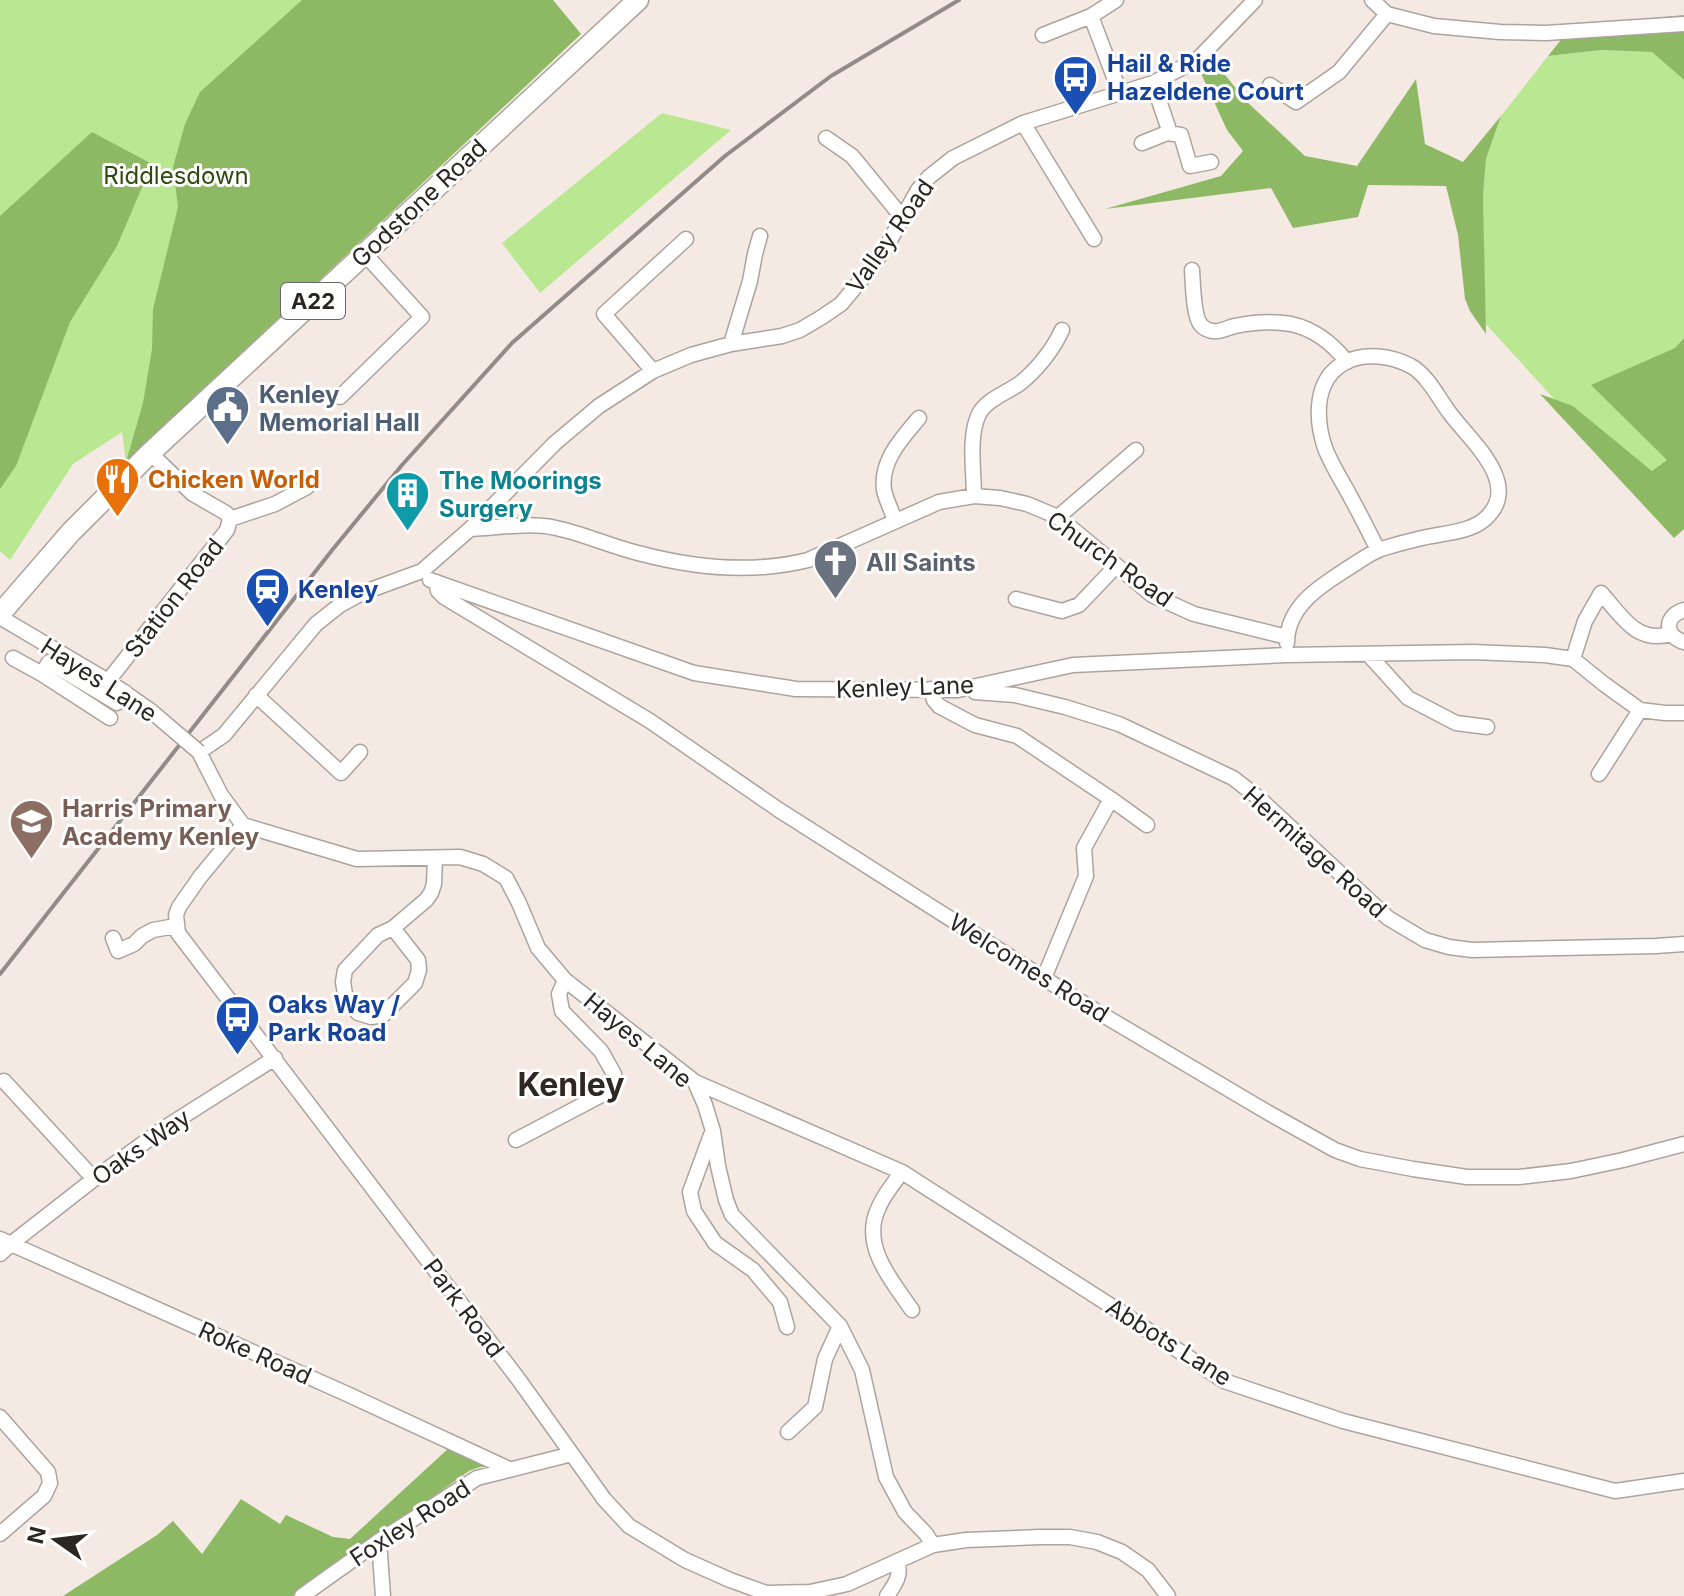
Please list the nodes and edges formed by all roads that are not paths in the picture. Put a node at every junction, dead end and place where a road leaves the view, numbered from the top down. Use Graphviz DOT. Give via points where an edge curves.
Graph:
graph roads {
  1 [pos="638,0"];
  2 [pos="1116,0"];
  3 [pos="1255,0"];
  4 [pos="1372,0"];
  5 [pos="1387,14"];
  6 [pos="1091,16"];
  7 [pos="1684,24"];
  8 [pos="1043,35"];
  9 [pos="1153,83"];
  10 [pos="1270,85"];
  11 [pos="1120,93"];
  12 [pos="1023,123"];
  13 [pos="1167,133"];
  14 [pos="826,138"];
  15 [pos="1142,143"];
  16 [pos="1211,162"];
  17 [pos="902,217"];
  18 [pos="760,236"];
  19 [pos="686,239"];
  20 [pos="1094,239"];
  21 [pos="364,253"];
  22 [pos="1192,270"];
  23 [pos="1062,330"];
  24 [pos="731,344"];
  25 [pos="1347,362"];
  26 [pos="653,371"];
  27 [pos="340,397"];
  28 [pos="919,418"];
  29 [pos="1136,450"];
  30 [pos="150,453"];
  31 [pos="307,487"];
  32 [pos="974,496"];
  33 [pos="1058,517"];
  34 [pos="230,519"];
  35 [pos="895,521"];
  36 [pos="470,529"];
  37 [pos="1378,550"];
  38 [pos="1116,566"];
  39 [pos="422,571"];
  40 [pos="436,582"];
  41 [pos="1016,599"];
  42 [pos="1684,610"];
  43 [pos="0,616"];
  44 [pos="1287,637"];
  45 [pos="1678,638"];
  46 [pos="1368,654"];
  47 [pos="1287,655"];
  48 [pos="13,658"];
  49 [pos="1573,659"];
  50 [pos="42,674"];
  51 [pos="108,681"];
  52 [pos="931,689"];
  53 [pos="958,690"];
  54 [pos="125,692"];
  55 [pos="256,695"];
  56 [pos="1640,710"];
  57 [pos="1684,713"];
  58 [pos="110,718"];
  59 [pos="1487,727"];
  60 [pos="199,752"];
  61 [pos="360,752"];
  62 [pos="1599,774"];
  63 [pos="1111,799"];
  64 [pos="243,825"];
  65 [pos="1147,825"];
  66 [pos="435,858"];
  67 [pos="176,926"];
  68 [pos="393,928"];
  69 [pos="1684,944"];
  70 [pos="118,951"];
  71 [pos="1044,978"];
  72 [pos="565,980"];
  73 [pos="275,1058"];
  74 [pos="5,1079"];
  75 [pos="695,1082"];
  76 [pos="713,1131"];
  77 [pos="516,1140"];
  78 [pos="1684,1144"];
  79 [pos="902,1172"];
  80 [pos="94,1179"];
  81 [pos="6,1241"];
  82 [pos="0,1254"];
  83 [pos="912,1310"];
  84 [pos="840,1326"];
  85 [pos="787,1327"];
  86 [pos="0,1417"];
  87 [pos="788,1432"];
  88 [pos="572,1454"];
  89 [pos="509,1469"];
  90 [pos="1684,1481"];
  91 [pos="0,1534"];
  92 [pos="379,1541"];
  93 [pos="933,1545"];
  94 [pos="897,1561"];
  95 [pos="302,1596"];
  96 [pos="383,1596"];
  97 [pos="887,1596"];
  98 [pos="1168,1596"];
  1 -- 21 [label="highway, Godstone Road / A22"];
  2 -- 6 [label="street"];
  3 -- 9 [label="street, Valley Road" via="1198,59"];
  4 -- 5 [label="street"];
  5 -- 7 [label="street" via="1434,26 1522,33"];
  5 -- 10 [label="street" via="1339,72 1296,102"];
  6 -- 8 [label="street"];
  6 -- 11 [label="street"];
  9 -- 11 [label="street, Valley Road"];
  9 -- 13 [label="street"];
  11 -- 12 [label="street, Valley Road"];
  12 -- 17 [label="street, Valley Road" via="953,158 929,177"];
  12 -- 20 [label="street"];
  13 -- 15 [label="street"];
  13 -- 16 [label="street" via="1181,135 1190,166"];
  14 -- 17 [label="street" via="852,156"];
  17 -- 24 [label="street, Valley Road" via="877,260 841,304 800,330"];
  18 -- 24 [label="street"];
  19 -- 26 [label="street" via="604,314"];
  21 -- 27 [label="street" via="422,317"];
  21 -- 30 [label="highway, Godstone Road / A22"];
  22 -- 25 [label="street" via="1202,327 1217,332 1262,322 1293,324 1335,347"];
  23 -- 32 [label="street" via="1038,367 978,417 973,433"];
  24 -- 26 [label="street, Valley Road"];
  25 -- 37 [label="street" via="1324,384 1319,397 1321,428 1326,450"];
  25 -- 37 [label="street" via="1376,356 1413,367 1481,449 1498,483 1496,507 1480,523"];
  26 -- 36 [label="street, Valley Road" via="555,443"];
  28 -- 35 [label="street" via="895,447 885,471 884,492"];
  29 -- 33 [label="street"];
  30 -- 34 [label="street, Station Road" via="193,494"];
  30 -- 43 [label="highway, Godstone Road / A22" via="71,532"];
  31 -- 34 [label="street"];
  32 -- 33 [label="street, Church Road" via="1027,504"];
  32 -- 35 [label="street, Church Road" via="939,502"];
  33 -- 38 [label="street, Church Road"];
  34 -- 51 [label="street, Station Road" via="227,530"];
  35 -- 36 [label="street, Church Road" via="808,560 725,569 638,553 554,528"];
  36 -- 39 [label="street, Valley Road"];
  37 -- 44 [label="street" via="1320,586 1299,607"];
  38 -- 41 [label="street" via="1079,605 1062,611"];
  38 -- 44 [label="street, Church Road" via="1152,595 1194,614"];
  39 -- 40 [label="street, Kenley Lane"];
  39 -- 55 [label="street" via="340,605 316,624"];
  40 -- 52 [label="street, Kenley Lane" via="694,673 796,689"];
  40 -- 71 [label="street, Welcomes Road" via="444,597 650,721 779,810"];
  42 -- 45 [label="street" via="1670,620 1669,629"];
  43 -- 51 [label="street, Hayes Lane"];
  44 -- 47 [label="street"];
  45 -- 49 [label="street" via="1646,636 1632,628 1601,593"];
  46 -- 47 [label="street, Kenley Lane"];
  46 -- 49 [label="street, Kenley Lane" via="1473,652"];
  46 -- 59 [label="street" via="1408,698 1456,723"];
  47 -- 53 [label="street, Kenley Lane" via="1073,665"];
  48 -- 50 [label="street"];
  49 -- 56 [label="street"];
  50 -- 54 [label="street" via="49,662 117,703"];
  50 -- 58 [label="street"];
  51 -- 54 [label="street, Hayes Lane"];
  52 -- 53 [label="street, Kenley Lane"];
  52 -- 63 [label="street" via="939,706 975,725 1017,736"];
  53 -- 69 [label="street, Hermitage Road" via="1015,695 1119,724 1233,778 1388,918 1425,940 1472,950"];
  54 -- 60 [label="street, Hayes Lane, bridge"];
  55 -- 60 [label="street" via="224,735"];
  55 -- 61 [label="street" via="341,773"];
  56 -- 57 [label="street"];
  56 -- 62 [label="street"];
  60 -- 64 [label="street, Hayes Lane"];
  63 -- 65 [label="street"];
  63 -- 71 [label="street" via="1084,848 1086,876"];
  64 -- 66 [label="street, Hayes Lane" via="357,859"];
  64 -- 67 [label="street" via="179,907"];
  66 -- 68 [label="street" via="431,893"];
  66 -- 72 [label="street, Hayes Lane" via="460,857 506,878 538,948"];
  67 -- 70 [label="street" via="153,930"];
  67 -- 73 [label="street, Park Road"];
  68 -- 68 [label="street" via="378,935 345,970 345,994 358,1013 383,1015 415,983 418,960"];
  71 -- 78 [label="street, Welcomes Road" via="1267,1112 1360,1159 1467,1177 1519,1177 1571,1171"];
  72 -- 75 [label="street, Hayes Lane"];
  72 -- 77 [label="street" via="559,994 562,1011 601,1051 614,1074 609,1091"];
  73 -- 80 [label="street, Oaks Way"];
  73 -- 88 [label="street, Park Road"];
  74 -- 80 [label="street"];
  75 -- 76 [label="street, Hayes Lane"];
  75 -- 79 [label="street, Abbots Lane"];
  76 -- 84 [label="street, Hayes Lane" via="732,1215"];
  76 -- 85 [label="street" via="690,1192 694,1211 715,1243 753,1270 780,1302"];
  79 -- 83 [label="street" via="878,1209 873,1240 880,1263"];
  79 -- 90 [label="street, Abbots Lane" via="1224,1381 1343,1421 1615,1491"];
  80 -- 81 [label="street, Oaks Way"];
  81 -- 82 [label="street, Oaks Way"];
  81 -- 89 [label="street, Roke Road"];
  84 -- 87 [label="street" via="825,1359 815,1407"];
  84 -- 93 [label="street, Hayes Lane" via="862,1370 886,1477 905,1512"];
  86 -- 91 [label="street" via="48,1472 50,1483 44,1496"];
  88 -- 89 [label="street, Foxley Road"];
  88 -- 94 [label="street, Park Road" via="629,1526 685,1560 766,1593 847,1584"];
  89 -- 92 [label="street, Foxley Road" via="477,1478"];
  92 -- 95 [label="street, Foxley Road"];
  92 -- 96 [label="street"];
  93 -- 94 [label="street, Park Road"];
  93 -- 98 [label="street" via="1040,1537 1097,1542 1135,1560"];
  94 -- 97 [label="street" via="898,1579"];
}
